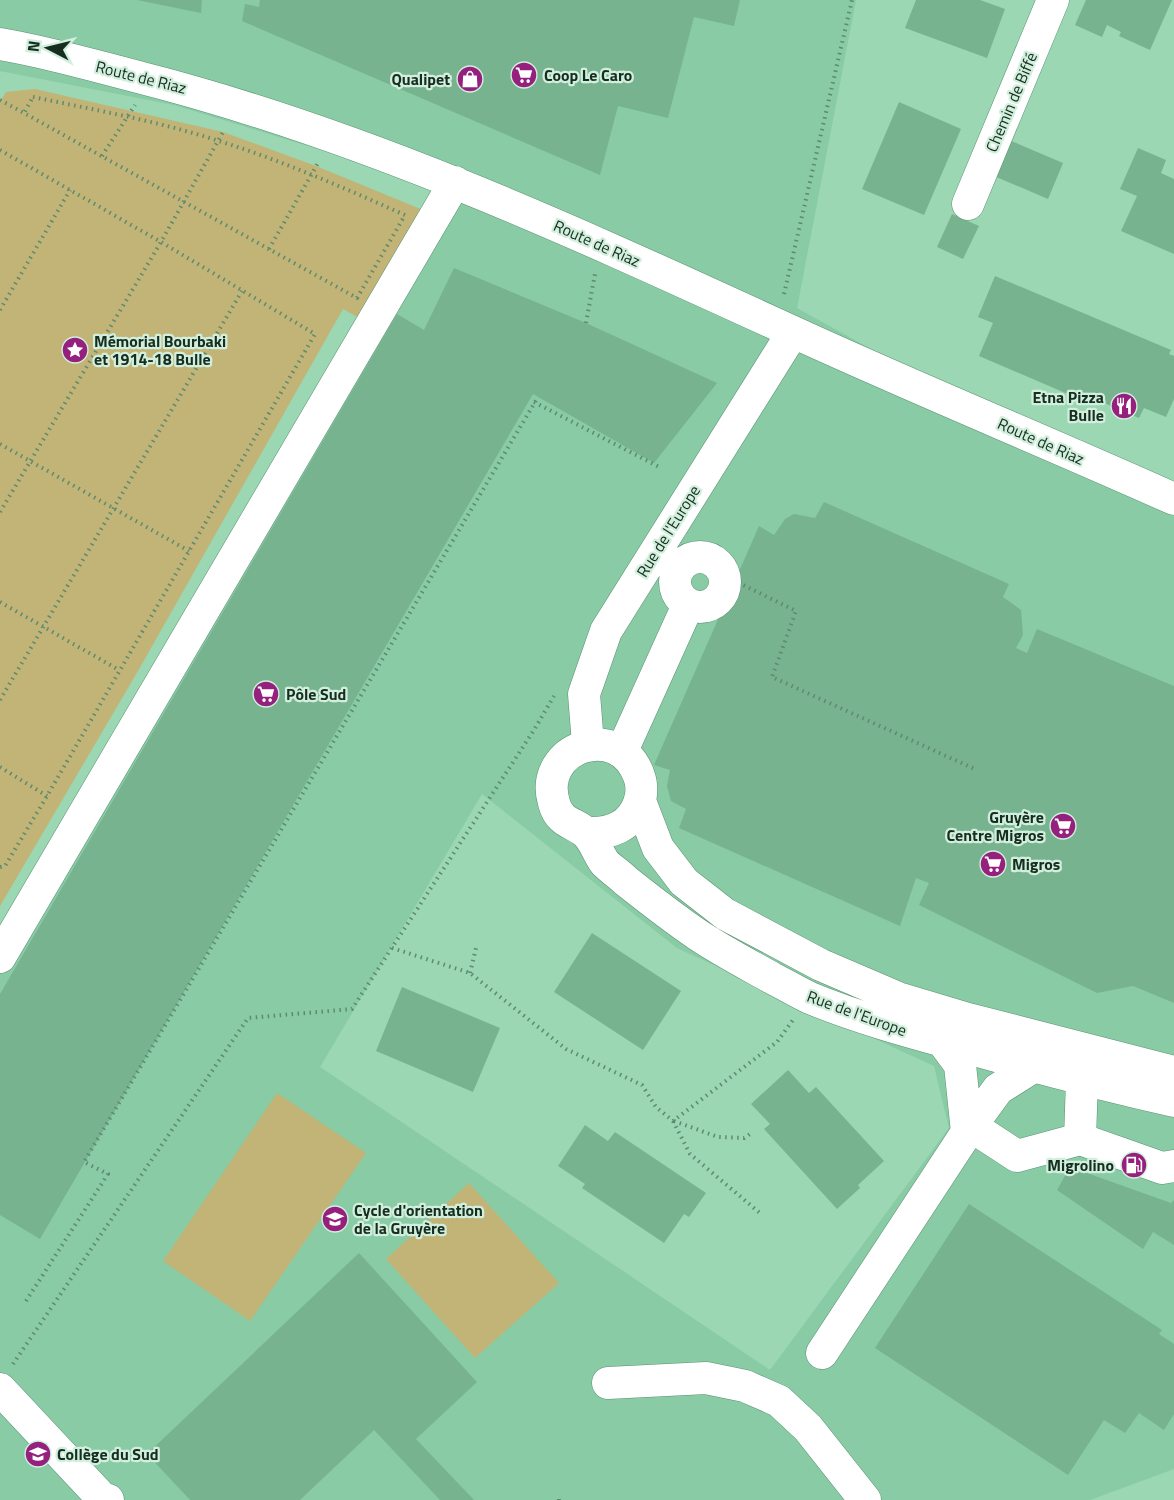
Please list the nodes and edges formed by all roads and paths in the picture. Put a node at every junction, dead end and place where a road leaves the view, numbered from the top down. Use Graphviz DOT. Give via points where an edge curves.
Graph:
graph roads {
  1 [pos="852,0"];
  2 [pos="1053,0"];
  3 [pos="2,50"];
  4 [pos="0,100"];
  5 [pos="146,107"];
  6 [pos="24,113"];
  7 [pos="127,116"];
  8 [pos="225,129"];
  9 [pos="218,140"];
  10 [pos="0,150"];
  11 [pos="102,156"];
  12 [pos="312,160"];
  13 [pos="312,174"];
  14 [pos="455,182"];
  15 [pos="70,190"];
  16 [pos="183,201"];
  17 [pos="968,204"];
  18 [pos="161,242"];
  19 [pos="269,249"];
  20 [pos="596,269"];
  21 [pos="242,291"];
  22 [pos="784,294"];
  23 [pos="0,310"];
  24 [pos="586,323"];
  25 [pos="794,332"];
  26 [pos="538,397"];
  27 [pos="534,402"];
  28 [pos="0,444"];
  29 [pos="30,460"];
  30 [pos="661,468"];
  31 [pos="1174,499"];
  32 [pos="114,507"];
  33 [pos="0,512"];
  34 [pos="189,551"];
  35 [pos="682,559"];
  36 [pos="0,602"];
  37 [pos="688,605"];
  38 [pos="43,627"];
  39 [pos="119,670"];
  40 [pos="554,687"];
  41 [pos="0,700"];
  42 [pos="588,744"];
  43 [pos="622,751"];
  44 [pos="0,767"];
  45 [pos="977,770"];
  46 [pos="47,796"];
  47 [pos="640,801"];
  48 [pos="587,833"];
  49 [pos="0,867"];
  50 [pos="392,948"];
  51 [pos="476,948"];
  52 [pos="0,957"];
  53 [pos="470,973"];
  54 [pos="809,997"];
  55 [pos="944,1042"];
  56 [pos="1033,1067"];
  57 [pos="1174,1072"];
  58 [pos="1082,1080"];
  59 [pos="1174,1101"];
  60 [pos="673,1120"];
  61 [pos="969,1129"];
  62 [pos="750,1134"];
  63 [pos="1080,1139"];
  64 [pos="1174,1166"];
  65 [pos="761,1214"];
  66 [pos="26,1301"];
  67 [pos="822,1353"];
  68 [pos="3,1381"];
  69 [pos="608,1383"];
  70 [pos="108,1500"];
  71 [pos="865,1500"];
  1 -- 22 [label="path"];
  2 -- 17 [label="street, Chemin de Biffé"];
  3 -- 14 [label="street, Route de Riaz" via="87,63 214,96 330,134"];
  4 -- 6 [label="path"];
  5 -- 7 [label="path" via="135,104"];
  6 -- 7 [label="path" via="33,97"];
  6 -- 11 [label="path"];
  7 -- 9 [label="path"];
  7 -- 11 [label="path"];
  8 -- 9 [label="path"];
  9 -- 13 [label="path"];
  9 -- 16 [label="path"];
  10 -- 15 [label="path"];
  11 -- 16 [label="path"];
  12 -- 13 [label="path" via="319,163"];
  13 -- 19 [label="path"];
  13 -- 19 [label="path" via="405,215 357,298"];
  14 -- 25 [label="street, Route de Riaz" via="605,245"];
  14 -- 52 [label="street"];
  15 -- 18 [label="path"];
  15 -- 23 [label="path"];
  16 -- 18 [label="path"];
  16 -- 19 [label="path"];
  18 -- 21 [label="path"];
  18 -- 29 [label="path"];
  20 -- 24 [label="path"];
  21 -- 32 [label="path"];
  21 -- 34 [label="path" via="315,334"];
  25 -- 31 [label="street, Route de Riaz"];
  25 -- 42 [label="street, Rue de l'Europe" via="606,631 584,694"];
  26 -- 27 [label="path"];
  27 -- 30 [label="path"];
  27 -- 66 [label="path" via="84,1162 108,1174"];
  28 -- 29 [label="path"];
  29 -- 32 [label="path"];
  29 -- 33 [label="path"];
  32 -- 34 [label="path"];
  32 -- 38 [label="path"];
  34 -- 39 [label="path"];
  35 -- 45 [label="path" via="796,611 772,677"];
  36 -- 38 [label="path"];
  37 -- 43 [label="street"];
  38 -- 39 [label="path"];
  38 -- 41 [label="path"];
  39 -- 46 [label="path"];
  40 -- 50 [label="path" via="554,697 534,730"];
  42 -- 43 [label="street"];
  42 -- 48 [label="street" via="571,751 558,766 551,785 554,805 565,822"];
  43 -- 47 [label="street" via="635,765 642,783"];
  44 -- 46 [label="path"];
  46 -- 49 [label="path" via="5,866"];
  47 -- 48 [label="street" via="633,817 620,828 604,834"];
  47 -- 57 [label="street, Rue de l'Europe" via="658,848 684,882 725,914 821,965 898,998"];
  48 -- 54 [label="street, Rue de l'Europe" via="605,863 658,907 721,950"];
  50 -- 53 [label="path"];
  50 -- 68 [label="path" via="352,1009 248,1018"];
  51 -- 53 [label="path"];
  53 -- 60 [label="path" via="566,1049 642,1085 656,1107"];
  54 -- 55 [label="street, Rue de l'Europe"];
  54 -- 60 [label="path" via="777,1042"];
  55 -- 56 [label="street, Rue de l'Europe"];
  55 -- 61 [label="street" via="960,1065"];
  56 -- 58 [label="street, Rue de l'Europe"];
  56 -- 61 [label="street" via="998,1089"];
  58 -- 59 [label="street, Rue de l'Europe"];
  58 -- 63 [label="street"];
  60 -- 62 [label="path" via="718,1137 744,1138"];
  60 -- 65 [label="path" via="690,1154"];
  61 -- 63 [label="street" via="1017,1156"];
  61 -- 67 [label="street"];
  63 -- 64 [label="street" via="1162,1168"];
  68 -- 70 [label="street" via="102,1498"];
  69 -- 71 [label="street" via="706,1378 745,1386 779,1401 808,1428"];
}
